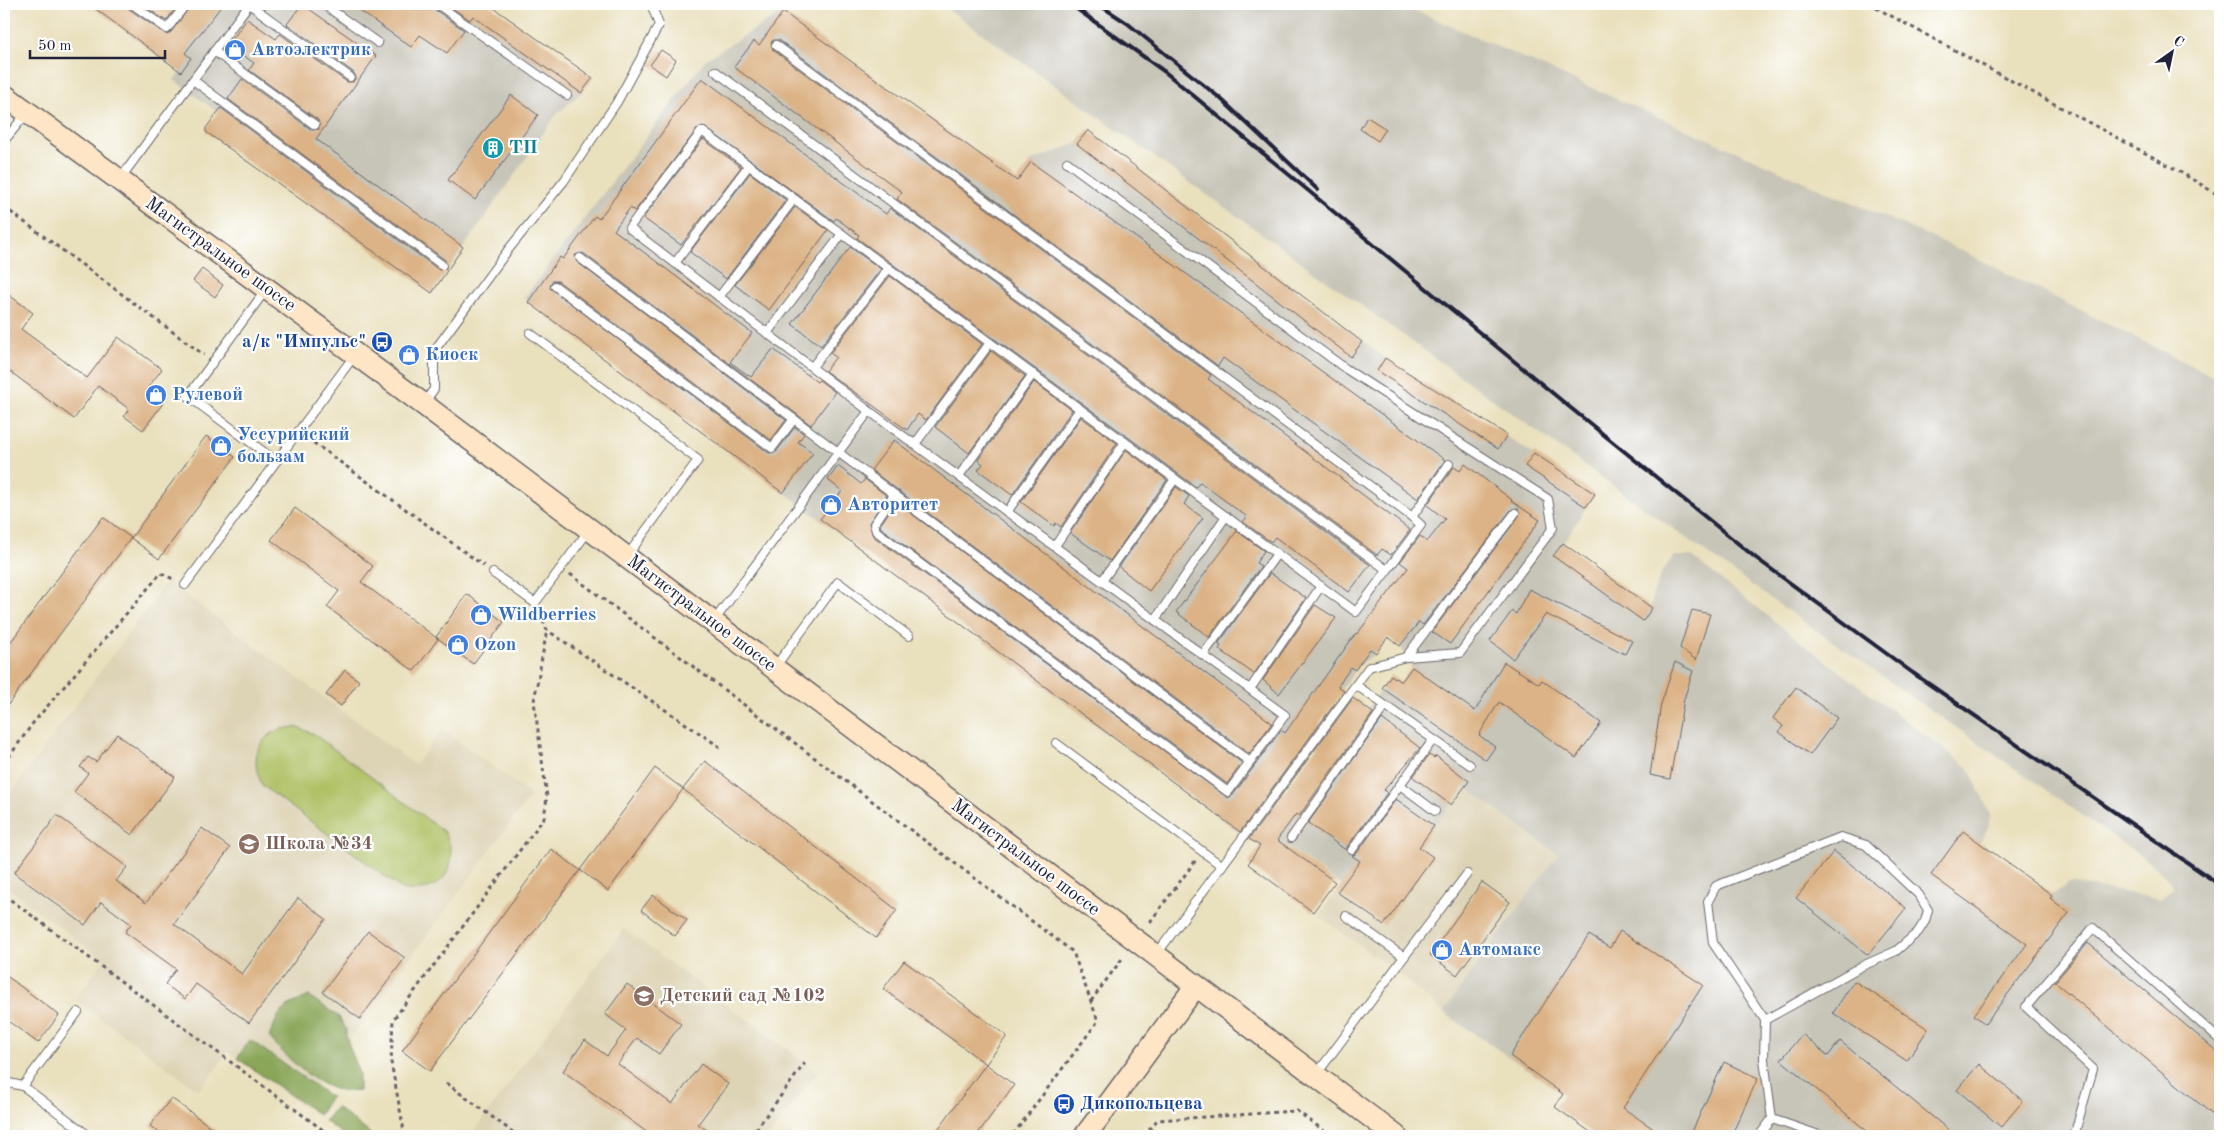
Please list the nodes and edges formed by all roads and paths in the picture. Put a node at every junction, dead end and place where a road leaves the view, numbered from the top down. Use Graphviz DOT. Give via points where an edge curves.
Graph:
graph roads {
  1 [pos="132,4"];
  2 [pos="186,4"];
  3 [pos="249,4"];
  4 [pos="323,4"];
  5 [pos="437,4"];
  6 [pos="651,4"];
  7 [pos="1869,4"];
  8 [pos="378,43"];
  9 [pos="776,45"];
  10 [pos="214,51"];
  11 [pos="715,70"];
  12 [pos="350,77"];
  13 [pos="193,80"];
  14 [pos="4,95"];
  15 [pos="567,95"];
  16 [pos="27,112"];
  17 [pos="315,125"];
  18 [pos="4,141"];
  19 [pos="1066,162"];
  20 [pos="749,165"];
  21 [pos="119,180"];
  22 [pos="2220,196"];
  23 [pos="794,198"];
  24 [pos="4,207"];
  25 [pos="842,234"];
  26 [pos="580,258"];
  27 [pos="674,263"];
  28 [pos="442,265"];
  29 [pos="889,268"];
  30 [pos="555,286"];
  31 [pos="266,289"];
  32 [pos="719,297"];
  33 [pos="530,333"];
  34 [pos="767,333"];
  35 [pos="990,343"];
  36 [pos="355,354"];
  37 [pos="213,362"];
  38 [pos="812,367"];
  39 [pos="1033,374"];
  40 [pos="423,404"];
  41 [pos="1080,409"];
  42 [pos="869,410"];
  43 [pos="794,419"];
  44 [pos="298,431"];
  45 [pos="1125,442"];
  46 [pos="915,444"];
  47 [pos="839,452"];
  48 [pos="276,461"];
  49 [pos="1449,464"];
  50 [pos="959,476"];
  51 [pos="1175,478"];
  52 [pos="894,495"];
  53 [pos="1007,512"];
  54 [pos="1515,513"];
  55 [pos="1226,516"];
  56 [pos="1412,517"];
  57 [pos="589,530"];
  58 [pos="1055,546"];
  59 [pos="1277,554"];
  60 [pos="626,557"];
  61 [pos="562,567"];
  62 [pos="1387,570"];
  63 [pos="493,573"];
  64 [pos="1102,581"];
  65 [pos="185,585"];
  66 [pos="1321,586"];
  67 [pos="535,603"];
  68 [pos="1155,620"];
  69 [pos="712,623"];
  70 [pos="547,630"];
  71 [pos="910,636"];
  72 [pos="1203,655"];
  73 [pos="1406,657"];
  74 [pos="774,669"];
  75 [pos="1356,685"];
  76 [pos="1250,689"];
  77 [pos="1385,706"];
  78 [pos="1433,740"];
  79 [pos="1056,744"];
  80 [pos="720,746"];
  81 [pos="1250,762"];
  82 [pos="4,764"];
  83 [pos="1470,765"];
  84 [pos="1400,785"];
  85 [pos="1435,811"];
  86 [pos="1291,838"];
  87 [pos="1352,850"];
  88 [pos="1202,851"];
  89 [pos="1222,866"];
  90 [pos="1467,874"];
  91 [pos="4,895"];
  92 [pos="1346,916"];
  93 [pos="1150,922"];
  94 [pos="1124,956"];
  95 [pos="1155,956"];
  96 [pos="1404,957"];
  97 [pos="1195,987"];
  98 [pos="1091,1001"];
  99 [pos="78,1012"];
  100 [pos="1765,1020"];
  101 [pos="2220,1040"];
  102 [pos="805,1063"];
  103 [pos="1316,1076"];
  104 [pos="4,1082"];
  105 [pos="446,1083"];
  106 [pos="23,1086"];
  107 [pos="1772,1119"];
  108 [pos="89,1136"];
  109 [pos="330,1136"];
  110 [pos="406,1136"];
  111 [pos="518,1136"];
  112 [pos="751,1136"];
  113 [pos="1012,1136"];
  114 [pos="1085,1136"];
  115 [pos="1144,1136"];
  116 [pos="1331,1136"];
  117 [pos="1396,1136"];
  118 [pos="1759,1136"];
  119 [pos="1822,1136"];
  120 [pos="2074,1136"];
  1 -- 2 [label="lane" via="167,30"];
  3 -- 10 [label="lane"];
  3 -- 12 [label="lane"];
  4 -- 8 [label="lane"];
  5 -- 15 [label="lane"];
  6 -- 40 [label="lane" via="659,25 617,102 564,181 508,250 434,351 434,389"];
  7 -- 22 [label="path"];
  9 -- 56 [label="lane"];
  10 -- 13 [label="lane"];
  10 -- 17 [label="lane"];
  11 -- 62 [label="lane"];
  13 -- 21 [label="lane"];
  13 -- 28 [label="lane"];
  14 -- 16 [label="main road, Магистральное шоссе"];
  16 -- 18 [label="lane"];
  16 -- 21 [label="main road, Магистральное шоссе"];
  19 -- 73 [label="lane" via="1346,369 1548,499 1553,528 1460,653"];
  20 -- 23 [label="lane"];
  20 -- 27 [label="lane"];
  20 -- 27 [label="lane" via="702,131 629,228"];
  21 -- 31 [label="main road, Магистральное шоссе"];
  23 -- 25 [label="lane"];
  23 -- 32 [label="lane"];
  24 -- 37 [label="path"];
  25 -- 29 [label="lane"];
  25 -- 34 [label="lane"];
  26 -- 43 [label="lane"];
  27 -- 32 [label="lane"];
  29 -- 35 [label="lane"];
  29 -- 38 [label="lane"];
  30 -- 43 [label="lane" via="772,448"];
  31 -- 36 [label="main road, Магистральное шоссе"];
  31 -- 37 [label="lane"];
  32 -- 34 [label="lane"];
  33 -- 60 [label="lane" via="698,460"];
  34 -- 38 [label="lane"];
  35 -- 39 [label="lane"];
  35 -- 46 [label="lane"];
  36 -- 40 [label="main road, Магистральное шоссе"];
  36 -- 44 [label="lane"];
  37 -- 48 [label="lane" via="188,396"];
  38 -- 42 [label="lane"];
  39 -- 41 [label="lane"];
  39 -- 50 [label="lane"];
  40 -- 57 [label="main road, Магистральное шоссе"];
  41 -- 45 [label="lane"];
  41 -- 53 [label="lane"];
  42 -- 46 [label="lane"];
  42 -- 47 [label="lane"];
  43 -- 47 [label="lane"];
  44 -- 48 [label="lane"];
  44 -- 63 [label="path"];
  45 -- 51 [label="lane"];
  45 -- 58 [label="lane"];
  46 -- 50 [label="lane"];
  47 -- 52 [label="lane"];
  47 -- 69 [label="lane"];
  48 -- 65 [label="lane"];
  49 -- 56 [label="lane"];
  50 -- 53 [label="lane"];
  51 -- 55 [label="lane"];
  51 -- 64 [label="lane"];
  52 -- 81 [label="lane"];
  52 -- 81 [label="lane" via="874,524 876,531 1228,792"];
  53 -- 58 [label="lane"];
  54 -- 73 [label="lane"];
  55 -- 59 [label="lane"];
  55 -- 68 [label="lane"];
  56 -- 62 [label="lane" via="1421,525"];
  57 -- 60 [label="main road, Магистральное шоссе"];
  57 -- 61 [label="lane"];
  58 -- 64 [label="lane"];
  59 -- 66 [label="lane"];
  59 -- 72 [label="lane"];
  60 -- 69 [label="main road, Магистральное шоссе"];
  61 -- 67 [label="lane"];
  61 -- 98 [label="path" via="1073,952"];
  62 -- 66 [label="lane" via="1356,612"];
  63 -- 67 [label="lane"];
  64 -- 68 [label="lane"];
  65 -- 82 [label="path" via="161,573 33,723"];
  66 -- 76 [label="lane"];
  67 -- 70 [label="path"];
  68 -- 72 [label="lane"];
  69 -- 74 [label="main road, Магистральное шоссе"];
  70 -- 80 [label="path"];
  70 -- 110 [label="path" via="534,701 547,797 544,818 393,1020 391,1062"];
  71 -- 74 [label="lane" via="838,582"];
  72 -- 76 [label="lane"];
  73 -- 75 [label="lane" via="1369,667"];
  74 -- 95 [label="main road, Магистральное шоссе"];
  75 -- 77 [label="lane"];
  75 -- 89 [label="lane"];
  76 -- 81 [label="lane" via="1284,715"];
  77 -- 78 [label="lane"];
  77 -- 86 [label="lane"];
  78 -- 83 [label="lane"];
  78 -- 84 [label="lane"];
  79 -- 88 [label="lane"];
  84 -- 85 [label="lane"];
  84 -- 87 [label="lane"];
  88 -- 89 [label="lane"];
  88 -- 93 [label="path"];
  89 -- 95 [label="lane"];
  90 -- 96 [label="lane"];
  91 -- 109 [label="path"];
  92 -- 96 [label="lane"];
  94 -- 98 [label="path"];
  95 -- 97 [label="main road, Магистральное шоссе"];
  96 -- 103 [label="lane"];
  97 -- 103 [label="main road, Магистральное шоссе"];
  97 -- 114 [label="main road"];
  98 -- 113 [label="path" via="1098,1020"];
  99 -- 106 [label="lane"];
  100 -- 100 [label="lane" via="1860,967 1896,951 1918,932 1925,921 1928,910 1919,895 1866,845 1841,837 1716,886 1708,901 1713,942"];
  100 -- 107 [label="lane" via="1764,1059"];
  101 -- 120 [label="lane" via="2093,928 2026,1007 2092,1069"];
  102 -- 112 [label="path"];
  103 -- 117 [label="main road, Магистральное шоссе"];
  104 -- 106 [label="lane"];
  105 -- 111 [label="path"];
  106 -- 108 [label="lane"];
  107 -- 118 [label="lane"];
  107 -- 119 [label="lane"];
  115 -- 116 [label="path" via="1157,1120 1297,1111"];
}
